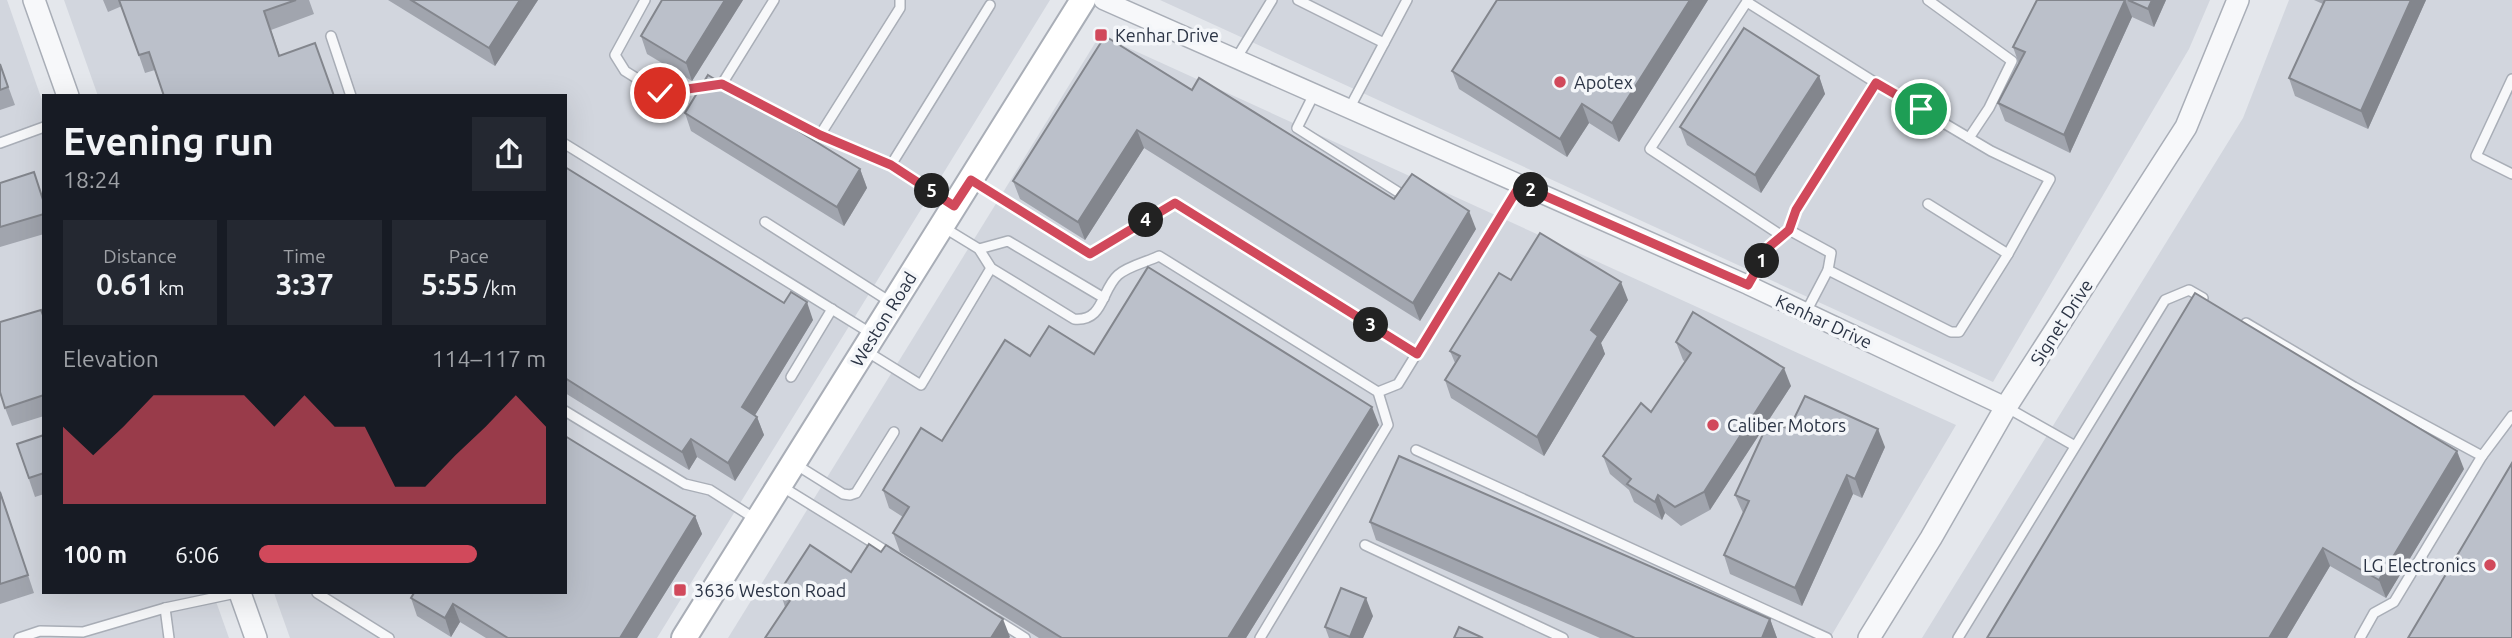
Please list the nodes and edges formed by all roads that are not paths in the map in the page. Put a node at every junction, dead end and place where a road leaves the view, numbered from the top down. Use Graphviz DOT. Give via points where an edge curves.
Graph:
graph roads {
  1 [pos="34,0"];
  2 [pos="645,0"];
  3 [pos="774,0"];
  4 [pos="900,0"];
  5 [pos="1083,0"];
  6 [pos="1103,0"];
  7 [pos="1272,0"];
  8 [pos="1298,0"];
  9 [pos="1407,0"];
  10 [pos="1928,0"];
  11 [pos="2238,0"];
  12 [pos="1748,1"];
  13 [pos="990,5"];
  14 [pos="331,36"];
  15 [pos="1384,43"];
  16 [pos="1236,59"];
  17 [pos="2512,79"];
  18 [pos="1876,83"];
  19 [pos="722,84"];
  20 [pos="67,94"];
  21 [pos="350,94"];
  22 [pos="1314,94"];
  23 [pos="1349,109"];
  24 [pos="42,128"];
  25 [pos="820,135"];
  26 [pos="1969,138"];
  27 [pos="0,142"];
  28 [pos="567,145"];
  29 [pos="891,165"];
  30 [pos="2512,174"];
  31 [pos="971,180"];
  32 [pos="1520,185"];
  33 [pos="1398,192"];
  34 [pos="1928,204"];
  35 [pos="948,216"];
  36 [pos="765,222"];
  37 [pos="1785,233"];
  38 [pos="979,249"];
  39 [pos="2008,254"];
  40 [pos="991,268"];
  41 [pos="1828,270"];
  42 [pos="1748,285"];
  43 [pos="1104,298"];
  44 [pos="893,304"];
  45 [pos="2213,304"];
  46 [pos="832,309"];
  47 [pos="1806,312"];
  48 [pos="2236,318"];
  49 [pos="869,342"];
  50 [pos="1417,354"];
  51 [pos="791,377"];
  52 [pos="1378,392"];
  53 [pos="2006,408"];
  54 [pos="567,412"];
  55 [pos="2512,416"];
  56 [pos="894,432"];
  57 [pos="2075,446"];
  58 [pos="1416,450"];
  59 [pos="2482,456"];
  60 [pos="793,463"];
  61 [pos="779,485"];
  62 [pos="757,520"];
  63 [pos="1365,545"];
  64 [pos="897,559"];
  65 [pos="233,594"];
  66 [pos="238,594"];
  67 [pos="319,594"];
  68 [pos="164,608"];
  69 [pos="990,616"];
  70 [pos="19,638"];
  71 [pos="169,638"];
  72 [pos="256,638"];
  73 [pos="389,638"];
  74 [pos="684,638"];
  75 [pos="1026,638"];
  76 [pos="1260,638"];
  77 [pos="1563,638"];
  78 [pos="1827,638"];
  79 [pos="1869,638"];
  80 [pos="1958,638"];
  81 [pos="2360,638"];
  1 -- 20 [label="street"];
  2 -- 19 [label="lane" via="615,55 625,71 660,93"];
  3 -- 19 [label="lane"];
  4 -- 25 [label="lane" via="900,8"];
  5 -- 31 [label="main road, Weston Road"];
  6 -- 16 [label="street, Kenhar Drive"];
  7 -- 16 [label="lane"];
  8 -- 15 [label="lane"];
  9 -- 15 [label="lane"];
  10 -- 26 [label="lane" via="2012,61"];
  11 -- 53 [label="street, Signet Drive" via="2186,127"];
  12 -- 18 [label="lane"];
  12 -- 37 [label="lane" via="1650,149"];
  13 -- 29 [label="lane"];
  14 -- 21 [label="lane"];
  15 -- 23 [label="lane"];
  16 -- 22 [label="street, Kenhar Drive"];
  17 -- 30 [label="lane" via="2476,156"];
  18 -- 26 [label="lane"];
  18 -- 37 [label="lane"];
  19 -- 25 [label="lane"];
  22 -- 23 [label="street, Kenhar Drive"];
  22 -- 33 [label="lane" via="1297,128"];
  23 -- 32 [label="street, Kenhar Drive"];
  24 -- 27 [label="lane"];
  25 -- 29 [label="lane"];
  26 -- 39 [label="lane" via="2050,178"];
  28 -- 46 [label="lane"];
  29 -- 35 [label="lane"];
  31 -- 35 [label="main road, Weston Road"];
  31 -- 50 [label="lane" via="1090,254 1175,203"];
  32 -- 42 [label="street, Kenhar Drive"];
  32 -- 50 [label="lane"];
  34 -- 39 [label="lane"];
  35 -- 38 [label="lane"];
  35 -- 44 [label="main road, Weston Road"];
  36 -- 44 [label="lane"];
  37 -- 41 [label="lane" via="1831,253"];
  37 -- 42 [label="lane" via="1770,246"];
  38 -- 40 [label="lane"];
  38 -- 43 [label="lane" via="1008,241"];
  39 -- 41 [label="lane" via="1959,332"];
  40 -- 43 [label="lane" via="1074,319 1093,316"];
  40 -- 49 [label="lane" via="921,385"];
  41 -- 47 [label="lane"];
  42 -- 47 [label="street, Kenhar Drive"];
  43 -- 52 [label="lane" via="1118,275 1159,256"];
  44 -- 49 [label="main road, Weston Road"];
  45 -- 57 [label="lane" via="2189,290 2165,300"];
  46 -- 49 [label="lane"];
  46 -- 51 [label="lane"];
  47 -- 53 [label="street, Kenhar Drive"];
  48 -- 59 [label="lane"];
  49 -- 60 [label="main road, Weston Road"];
  50 -- 52 [label="lane" via="1398,384"];
  52 -- 76 [label="lane" via="1388,425"];
  53 -- 57 [label="lane"];
  53 -- 79 [label="street, Signet Drive"];
  54 -- 62 [label="lane" via="685,484 710,490"];
  55 -- 59 [label="lane"];
  56 -- 60 [label="lane" via="856,493 850,495"];
  57 -- 80 [label="lane"];
  58 -- 78 [label="lane"];
  59 -- 81 [label="lane" via="2394,602 2374,613"];
  60 -- 61 [label="main road, Weston Road"];
  61 -- 62 [label="main road, Weston Road"];
  61 -- 64 [label="lane"];
  62 -- 74 [label="main road, Weston Road"];
  63 -- 77 [label="lane"];
  65 -- 68 [label="lane"];
  66 -- 72 [label="street"];
  67 -- 73 [label="lane"];
  68 -- 70 [label="lane" via="83,632 40,631"];
  68 -- 71 [label="lane"];
  69 -- 75 [label="lane"];
}
